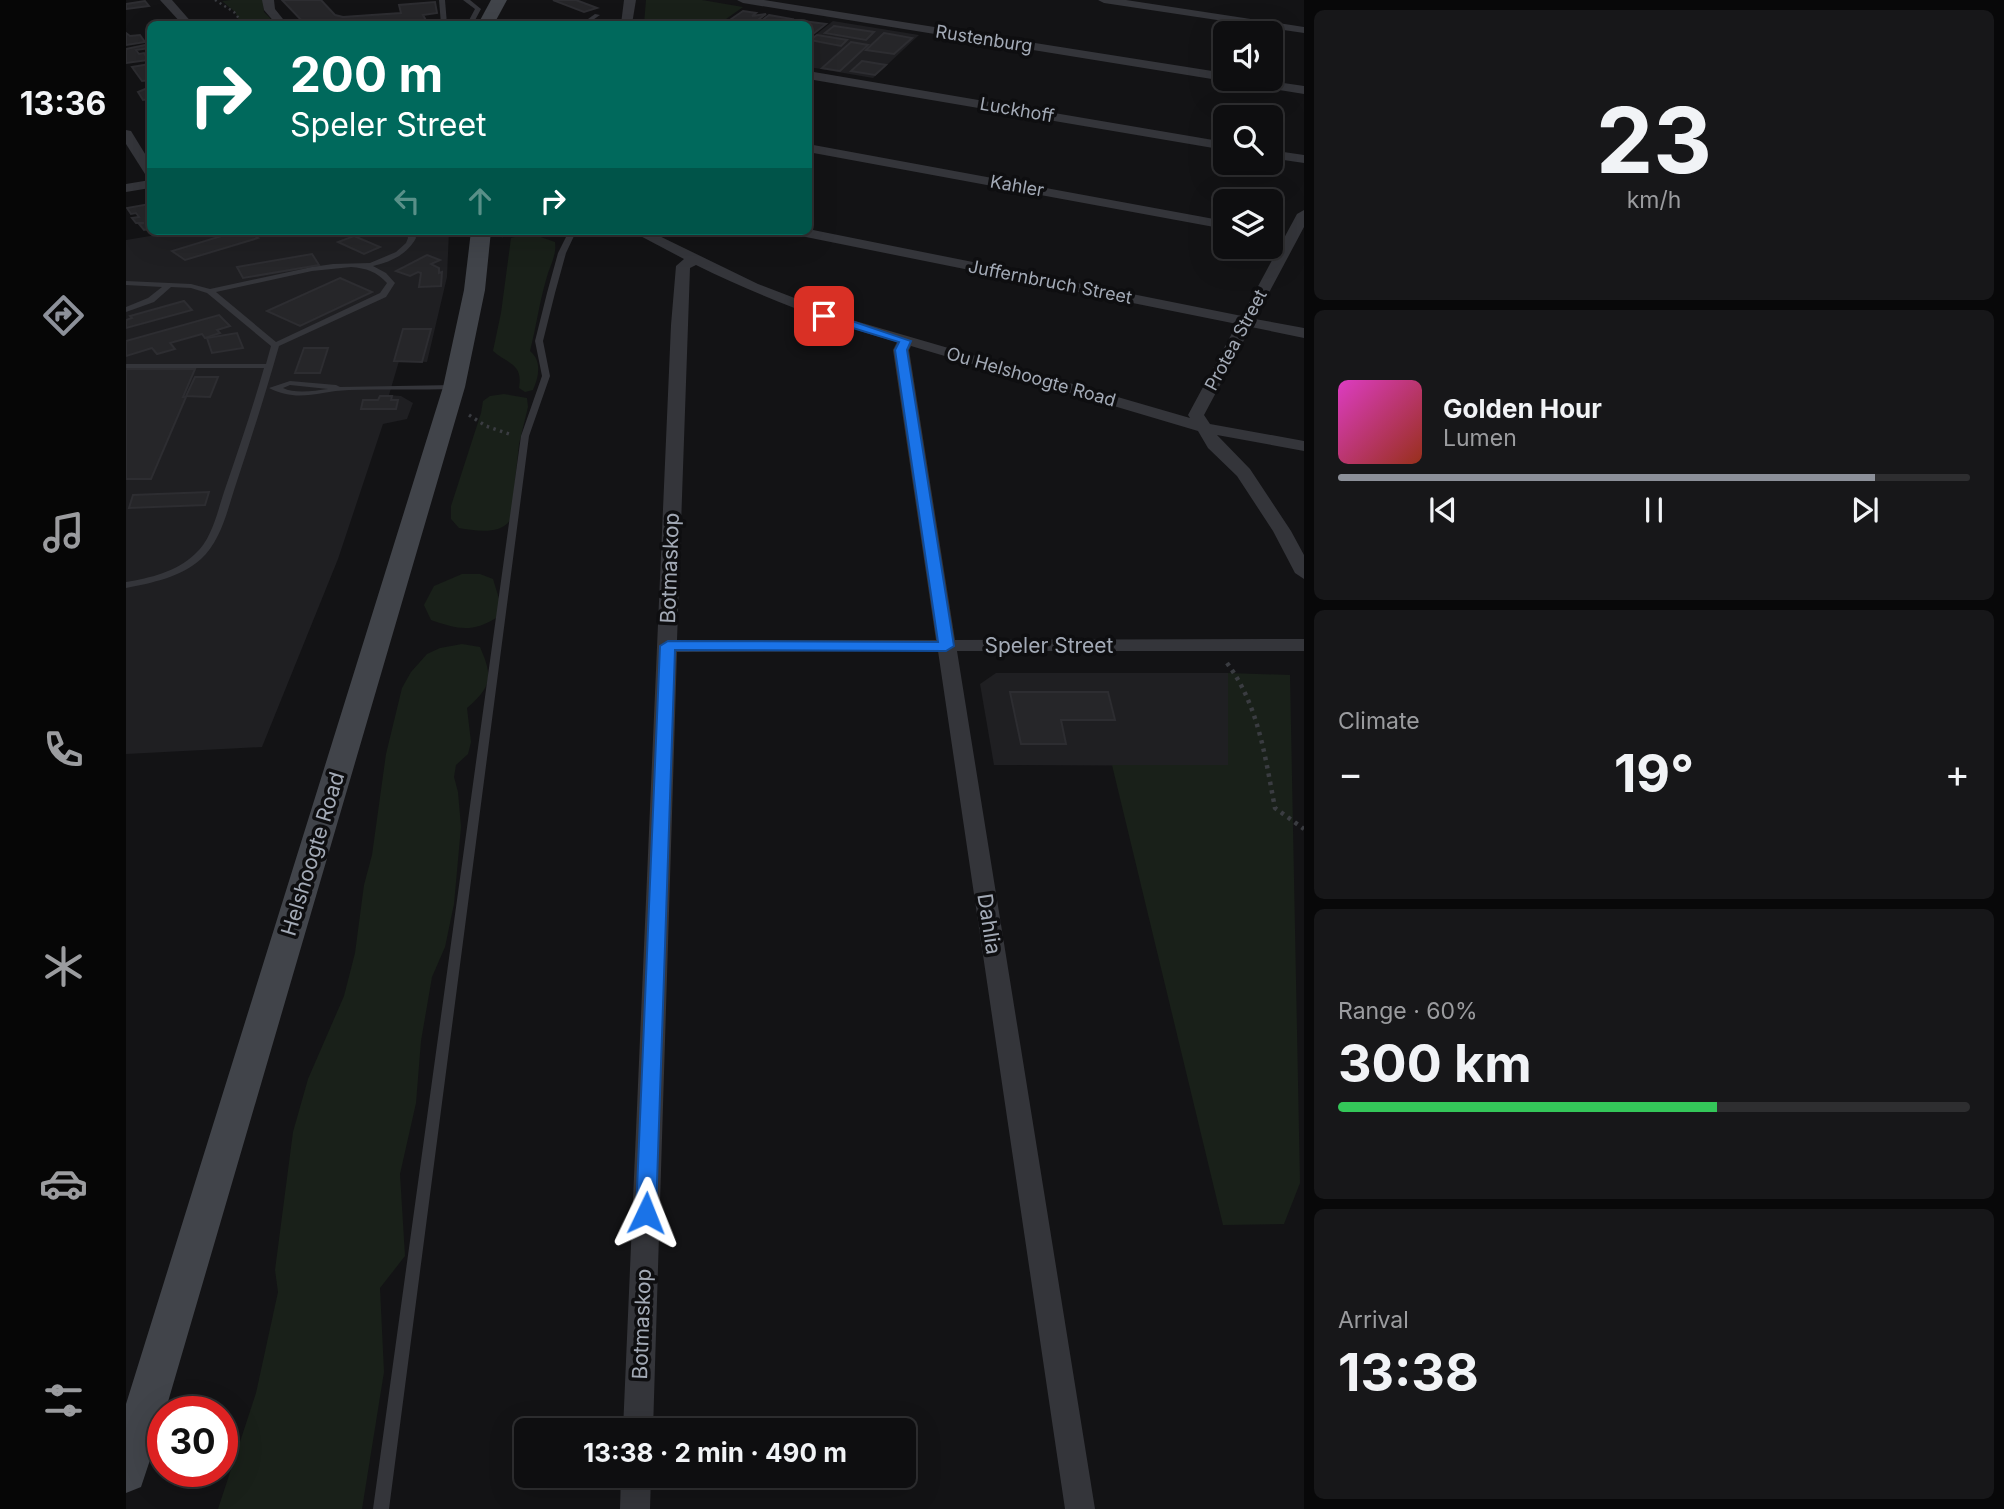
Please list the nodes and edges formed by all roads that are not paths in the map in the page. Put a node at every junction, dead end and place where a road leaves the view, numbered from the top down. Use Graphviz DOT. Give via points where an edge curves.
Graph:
graph roads {
  1 [pos="166,0"];
  2 [pos="268,0"];
  3 [pos="442,0"];
  4 [pos="466,0"];
  5 [pos="499,0"];
  6 [pos="631,0"];
  7 [pos="743,0"];
  8 [pos="1104,0"];
  9 [pos="597,15"];
  10 [pos="185,21"];
  11 [pos="279,21"];
  12 [pos="444,21"];
  13 [pos="472,21"];
  14 [pos="488,21"];
  15 [pos="588,21"];
  16 [pos="628,21"];
  17 [pos="1304,30"];
  18 [pos="1213,75"];
  19 [pos="812,76"];
  20 [pos="1283,87"];
  21 [pos="1304,90"];
  22 [pos="126,134"];
  23 [pos="1213,144"];
  24 [pos="812,149"];
  25 [pos="1283,156"];
  26 [pos="1304,159"];
  27 [pos="147,166"];
  28 [pos="147,184"];
  29 [pos="126,188"];
  30 [pos="1304,214"];
  31 [pos="1213,223"];
  32 [pos="812,234"];
  33 [pos="411,235"];
  34 [pos="491,235"];
  35 [pos="571,235"];
  36 [pos="646,235"];
  37 [pos="1292,237"];
  38 [pos="695,259"];
  39 [pos="364,266"];
  40 [pos="126,283"];
  41 [pos="169,285"];
  42 [pos="210,291"];
  43 [pos="126,310"];
  44 [pos="1247,321"];
  45 [pos="1304,332"];
  46 [pos="905,341"];
  47 [pos="275,345"];
  48 [pos="126,366"];
  49 [pos="269,366"];
  50 [pos="454,387"];
  51 [pos="263,388"];
  52 [pos="1204,428"];
  53 [pos="1304,446"];
  54 [pos="1304,573"];
  55 [pos="126,585"];
  56 [pos="1304,645"];
  57 [pos="668,646"];
  58 [pos="946,646"];
  59 [pos="638,1418"];
  60 [pos="126,1473"];
  61 [pos="636,1488"];
  62 [pos="381,1509"];
  63 [pos="635,1509"];
  64 [pos="1080,1509"];
  1 -- 10 [label="street"];
  2 -- 11 [label="street"];
  3 -- 12 [label="lane"];
  4 -- 13 [label="lane" via="478,9"];
  5 -- 14 [label="main road"];
  6 -- 16 [label="street"];
  7 -- 18 [label="street, Rustenburg"];
  8 -- 17 [label="street"];
  9 -- 15 [label="lane"];
  19 -- 23 [label="street, Luckhoff"];
  20 -- 21 [label="street"];
  22 -- 27 [label="street"];
  24 -- 31 [label="street, Kahler"];
  25 -- 26 [label="street"];
  28 -- 29 [label="street"];
  30 -- 37 [label="street, Protea Street"];
  32 -- 44 [label="street, Juffernbruch Street"];
  33 -- 39 [label="lane" via="406,248"];
  34 -- 50 [label="main road, Helshoogte Road"];
  35 -- 62 [label="lane" via="539,341 546,376 525,436"];
  36 -- 38 [label="street, Ou Helshoogte Road"];
  37 -- 44 [label="street, Protea Street"];
  38 -- 46 [label="street, Ou Helshoogte Road" via="802,307"];
  38 -- 57 [label="street, Botmaskop" via="683,266"];
  39 -- 42 [label="lane" via="305,271"];
  39 -- 47 [label="lane" via="388,278 391,284 383,295"];
  40 -- 41 [label="lane"];
  41 -- 42 [label="lane"];
  41 -- 43 [label="lane" via="151,300"];
  42 -- 47 [label="lane"];
  44 -- 45 [label="street, Juffernbruch Street"];
  44 -- 52 [label="street, Protea Street" via="1196,415"];
  46 -- 52 [label="street, Ou Helshoogte Road"];
  46 -- 58 [label="street, Dahlia" via="901,350"];
  47 -- 49 [label="lane"];
  48 -- 49 [label="lane"];
  49 -- 51 [label="lane"];
  50 -- 51 [label="lane" via="345,388 318,393"];
  50 -- 60 [label="main road, Helshoogte Road"];
  51 -- 55 [label="lane" via="206,549 167,575"];
  52 -- 53 [label="street, Ou Helshoogte Road"];
  52 -- 54 [label="street" via="1244,473"];
  56 -- 58 [label="street, Speler Street"];
  57 -- 58 [label="street, Speler Street"];
  57 -- 59 [label="street, Botmaskop"];
  58 -- 64 [label="street, Dahlia"];
  61 -- 63 [label="street"];
}
